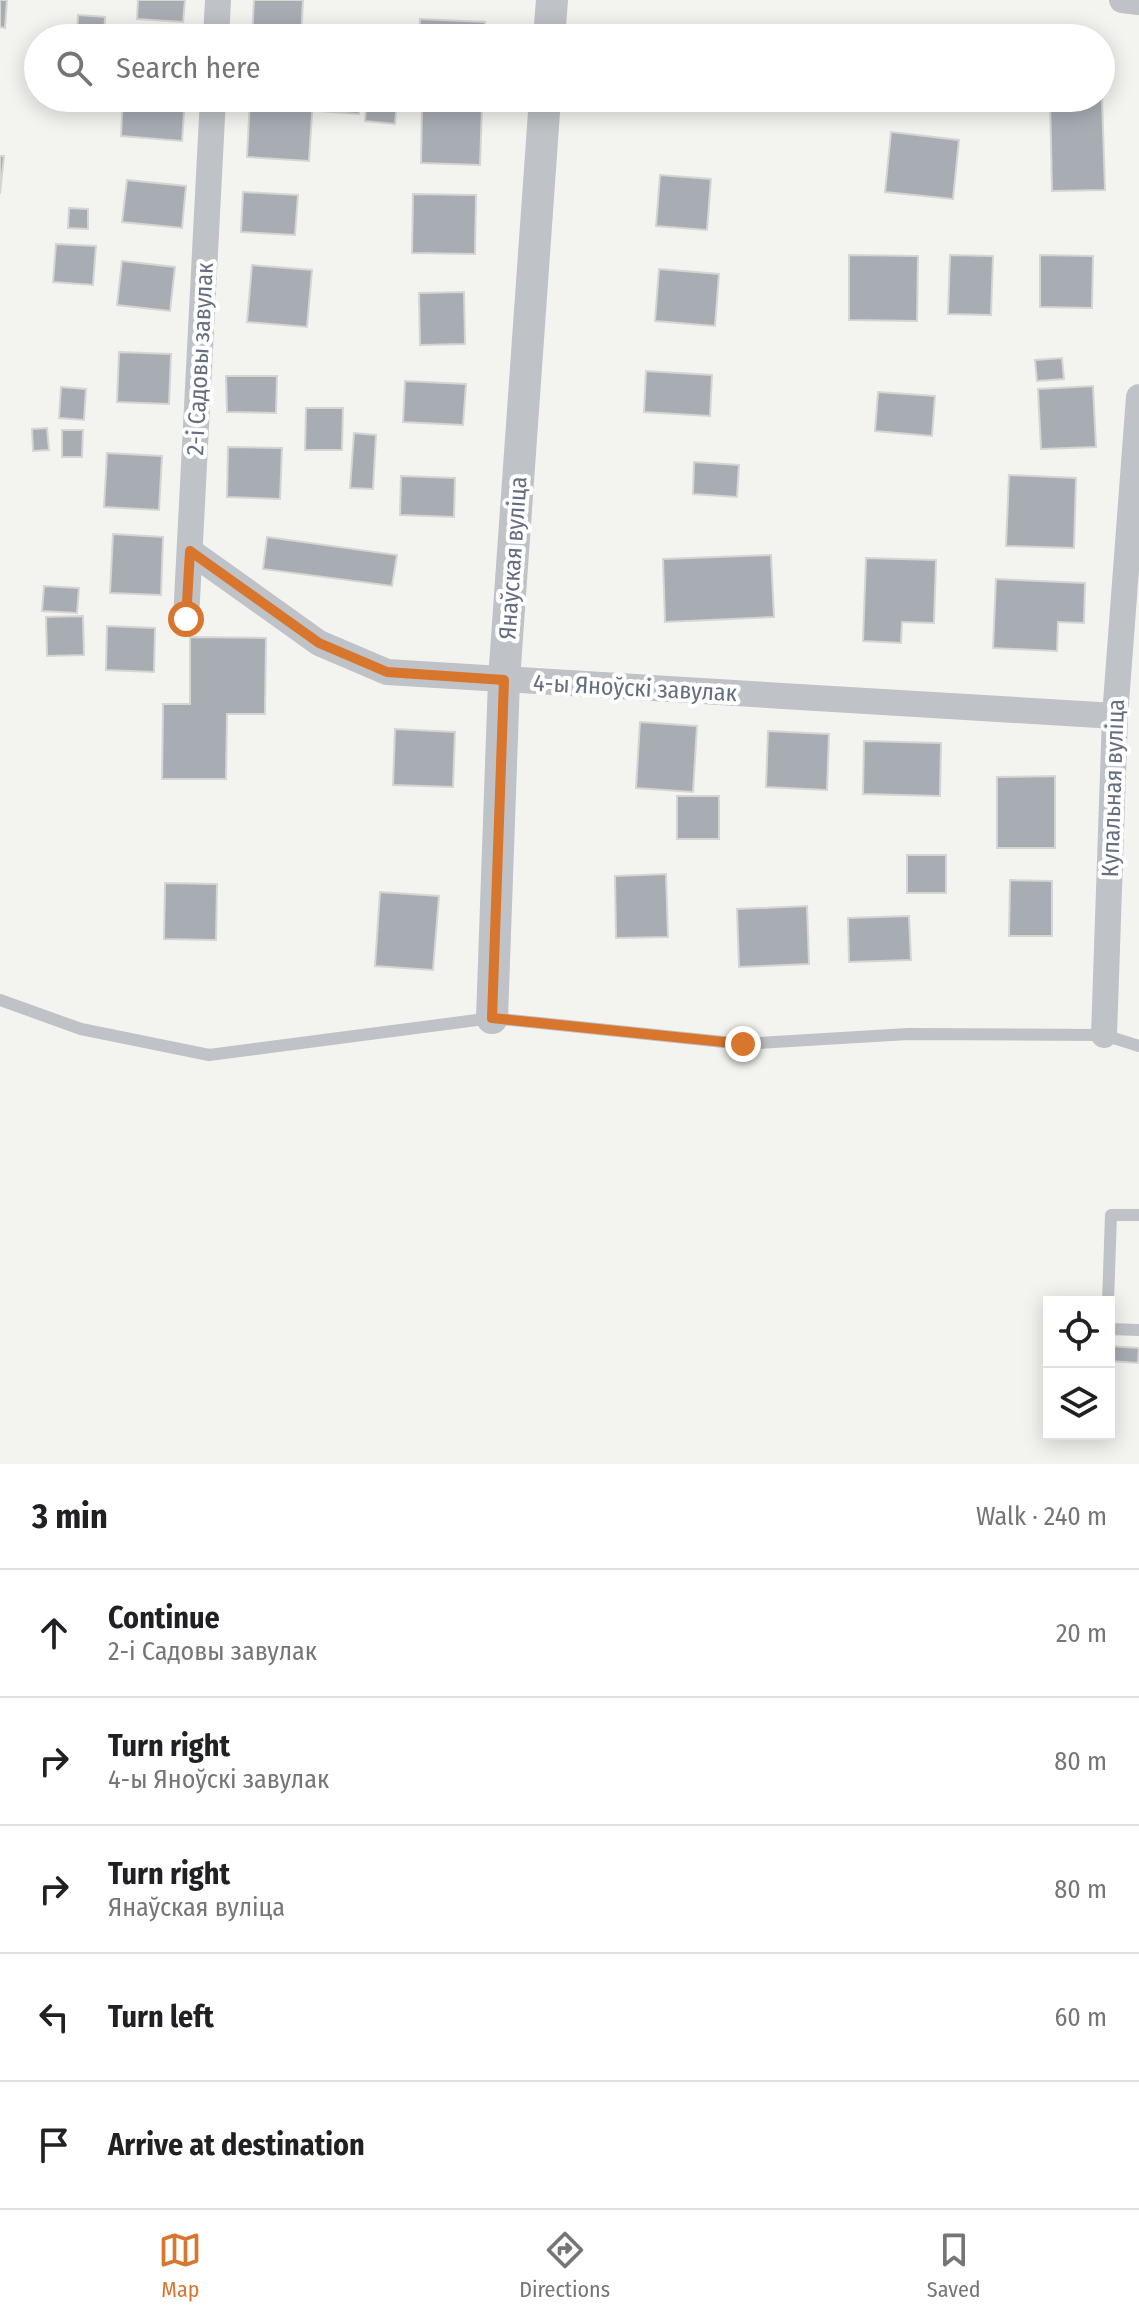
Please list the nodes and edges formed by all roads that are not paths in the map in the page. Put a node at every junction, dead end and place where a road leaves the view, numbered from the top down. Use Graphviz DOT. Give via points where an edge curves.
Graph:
graph roads {
  1 [pos="218,0"];
  2 [pos="552,0"];
  3 [pos="1122,0"];
  4 [pos="1139,2"];
  5 [pos="217,24"];
  6 [pos="550,24"];
  7 [pos="212,112"];
  8 [pos="544,112"];
  9 [pos="1139,397"];
  10 [pos="190,551"];
  11 [pos="186,619"];
  12 [pos="504,680"];
  13 [pos="1115,716"];
  14 [pos="0,1000"];
  15 [pos="492,1018"];
  16 [pos="1104,1035"];
  17 [pos="1139,1046"];
  18 [pos="1139,1215"];
  19 [pos="1108,1296"];
  20 [pos="1115,1329"];
  21 [pos="1139,1330"];
  1 -- 5 [label="street"];
  2 -- 6 [label="street"];
  3 -- 4 [label="street"];
  7 -- 10 [label="street, 2-і Садовы завулак"];
  8 -- 12 [label="street, Янаўская вуліца"];
  9 -- 13 [label="street, Купальная вуліца"];
  10 -- 11 [label="street, 2-і Садовы завулак"];
  10 -- 12 [label="street, 4-ы Яноўскі завулак" via="319,643 387,672"];
  12 -- 13 [label="street, 4-ы Яноўскі завулак"];
  12 -- 15 [label="street, Янаўская вуліца"];
  13 -- 16 [label="street, Купальная вуліца"];
  14 -- 15 [label="lane" via="81,1029 209,1055"];
  15 -- 16 [label="lane" via="743,1044 908,1034"];
  16 -- 17 [label="lane"];
  18 -- 19 [label="lane" via="1111,1215"];
  20 -- 21 [label="lane"];
}
